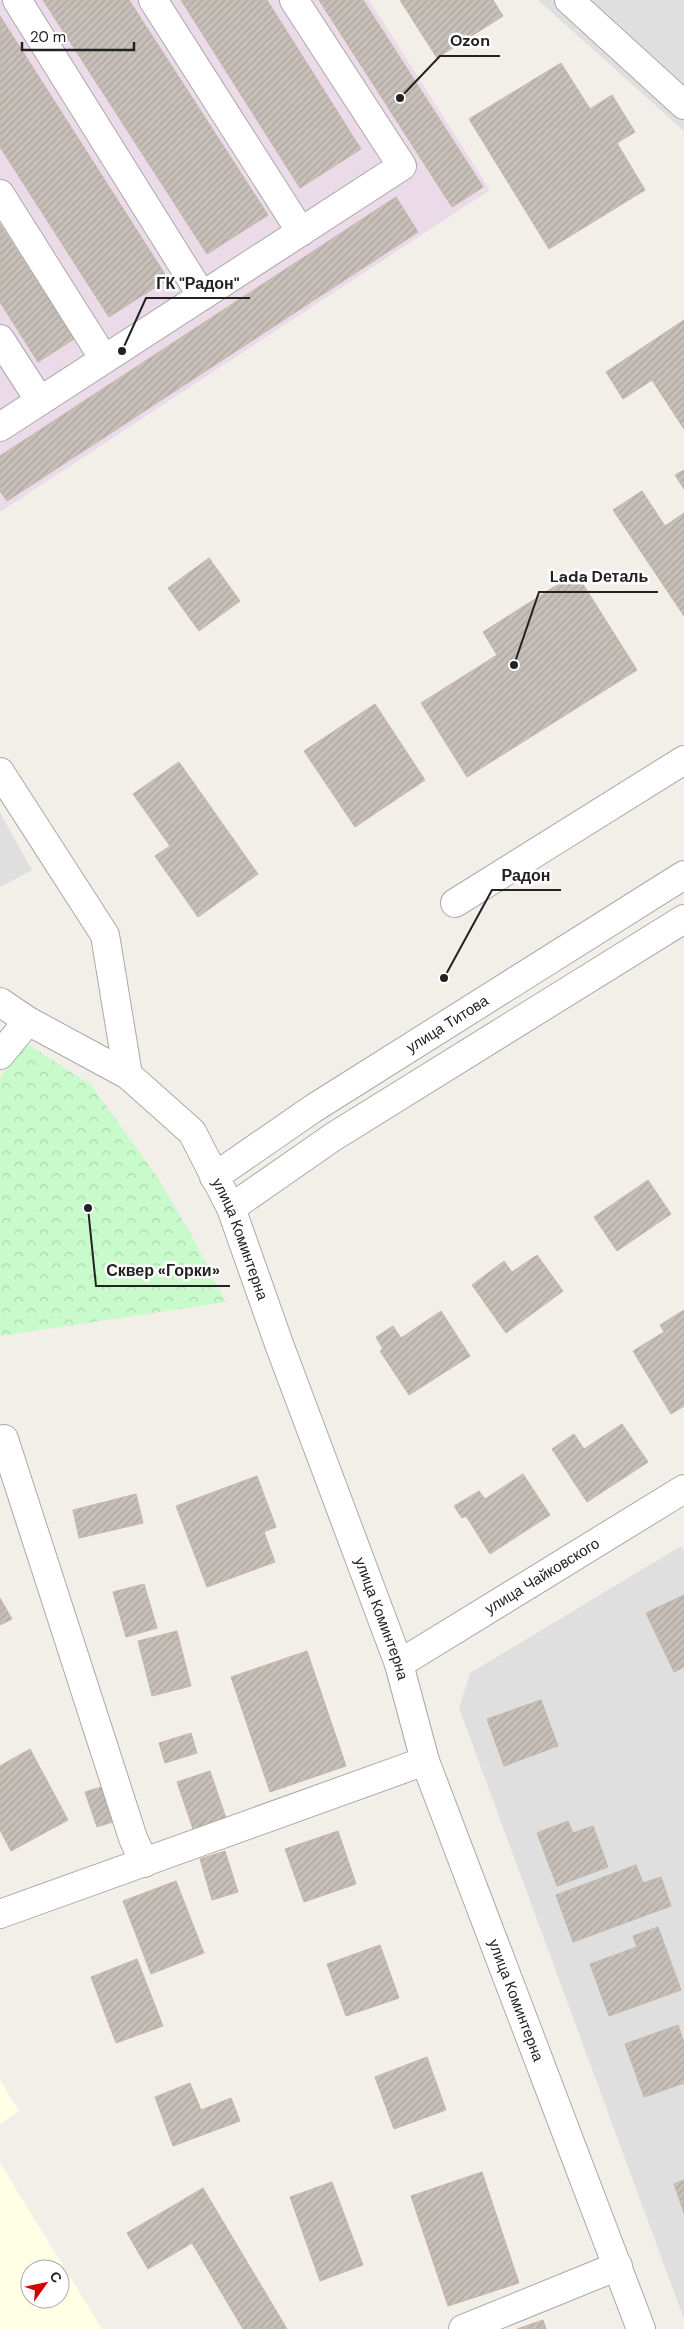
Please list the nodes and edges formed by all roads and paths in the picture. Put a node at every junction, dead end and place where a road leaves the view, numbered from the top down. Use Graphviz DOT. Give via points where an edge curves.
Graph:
graph roads {
  1 [pos="17,0"];
  2 [pos="153,0"];
  3 [pos="294,0"];
  4 [pos="568,0"];
  5 [pos="684,105"];
  6 [pos="0,194"];
  7 [pos="301,232"];
  8 [pos="202,296"];
  9 [pos="0,339"];
  10 [pos="104,359"];
  11 [pos="40,401"];
  12 [pos="0,427"];
  13 [pos="684,760"];
  14 [pos="0,772"];
  15 [pos="684,875"];
  16 [pos="455,903"];
  17 [pos="684,919"];
  18 [pos="0,1002"];
  19 [pos="28,1021"];
  20 [pos="0,1054"];
  21 [pos="128,1075"];
  22 [pos="214,1178"];
  23 [pos="231,1208"];
  24 [pos="4,1439"];
  25 [pos="684,1489"];
  26 [pos="399,1664"];
  27 [pos="425,1761"];
  28 [pos="144,1863"];
  29 [pos="0,1914"];
  30 [pos="618,2266"];
  31 [pos="463,2329"];
  32 [pos="641,2329"];
  1 -- 8 [label="street"];
  2 -- 7 [label="street"];
  3 -- 7 [label="street" via="402,166"];
  4 -- 5 [label="street"];
  6 -- 10 [label="street"];
  7 -- 8 [label="street"];
  8 -- 10 [label="street"];
  9 -- 11 [label="street"];
  10 -- 11 [label="street"];
  11 -- 12 [label="street"];
  13 -- 16 [label="street"];
  14 -- 21 [label="street" via="105,935"];
  15 -- 22 [label="street, улица Титова" via="314,1108"];
  17 -- 23 [label="street" via="333,1137"];
  18 -- 19 [label="street, улица Коминтерна"];
  19 -- 20 [label="street"];
  19 -- 21 [label="street, улица Коминтерна"];
  21 -- 22 [label="street, улица Коминтерна" via="192,1132"];
  22 -- 23 [label="street, улица Коминтерна"];
  23 -- 26 [label="street, улица Коминтерна"];
  24 -- 28 [label="street" via="133,1838"];
  25 -- 26 [label="street, улица Чайковского"];
  26 -- 27 [label="street, улица Коминтерна"];
  27 -- 28 [label="street"];
  27 -- 30 [label="street, улица Коминтерна"];
  28 -- 29 [label="street"];
  30 -- 31 [label="street"];
  30 -- 32 [label="street, улица Коминтерна"];
}
